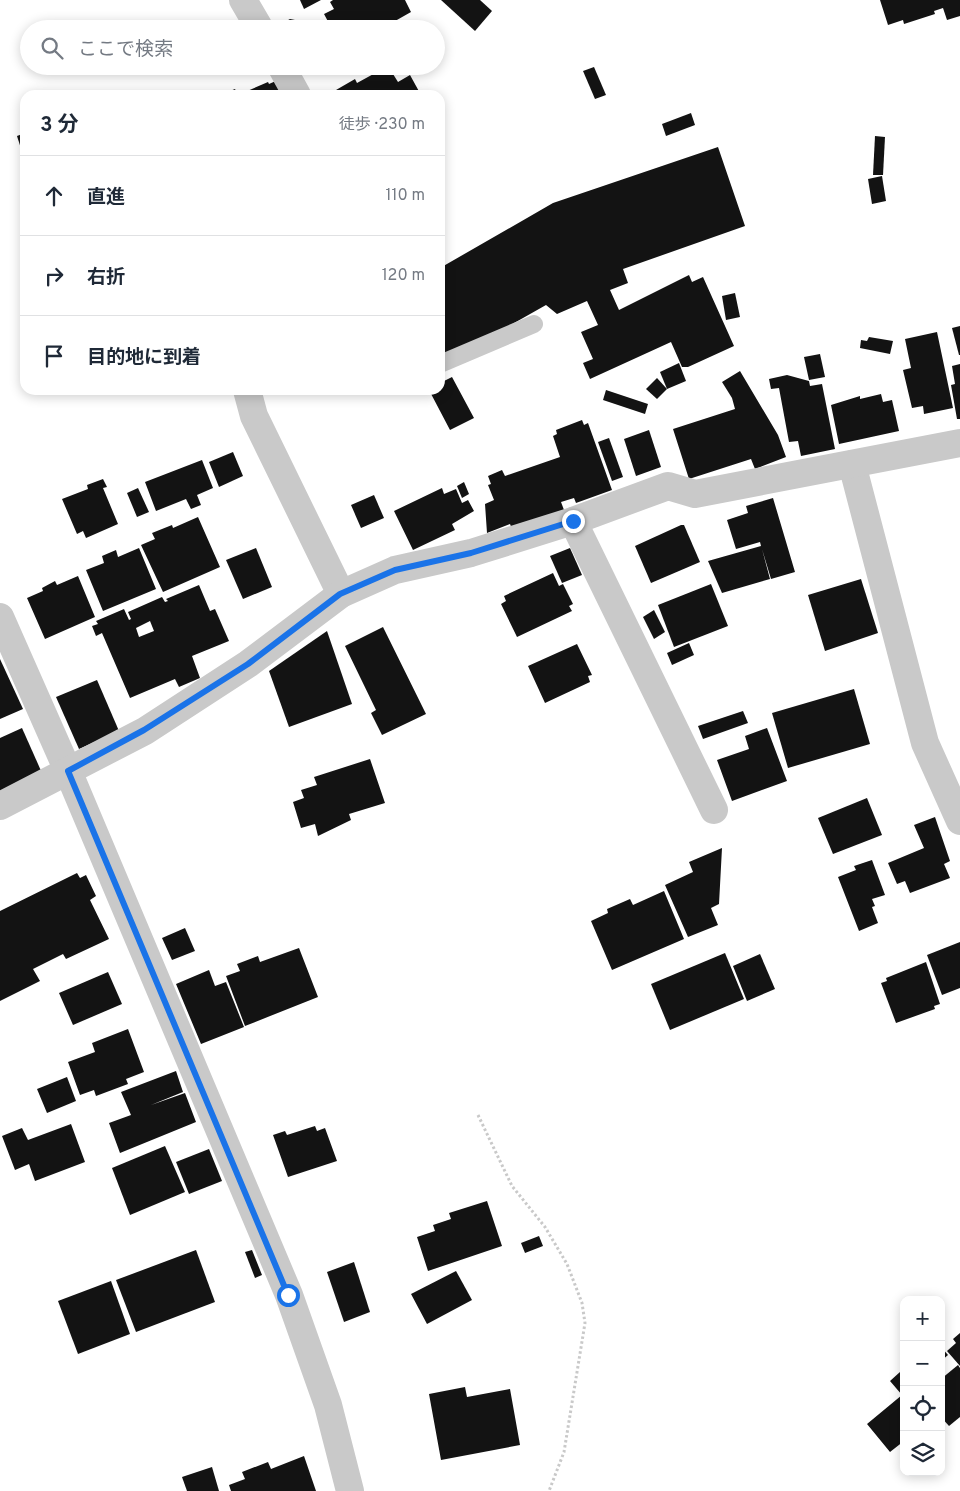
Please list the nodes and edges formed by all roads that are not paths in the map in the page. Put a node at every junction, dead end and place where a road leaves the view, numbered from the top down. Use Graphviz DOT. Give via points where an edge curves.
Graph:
graph roads {
  1 [pos="243,0"];
  2 [pos="255,20"];
  3 [pos="286,75"];
  4 [pos="294,90"];
  5 [pos="534,324"];
  6 [pos="445,362"];
  7 [pos="248,395"];
  8 [pos="960,443"];
  9 [pos="852,464"];
  10 [pos="573,521"];
  11 [pos="340,594"];
  12 [pos="0,617"];
  13 [pos="68,771"];
  14 [pos="0,806"];
  15 [pos="714,810"];
  16 [pos="960,822"];
  17 [pos="350,1491"];
  1 -- 2 [label="street"];
  3 -- 4 [label="street"];
  5 -- 6 [label="lane"];
  7 -- 11 [label="street" via="254,416"];
  8 -- 9 [label="street"];
  9 -- 10 [label="street" via="695,494 668,486"];
  9 -- 16 [label="street" via="925,743"];
  10 -- 11 [label="street" via="471,553 395,570"];
  10 -- 15 [label="street"];
  11 -- 13 [label="street" via="248,664 144,730"];
  12 -- 13 [label="street"];
  13 -- 14 [label="street"];
  13 -- 17 [label="street" via="288,1295 328,1405"];
}
